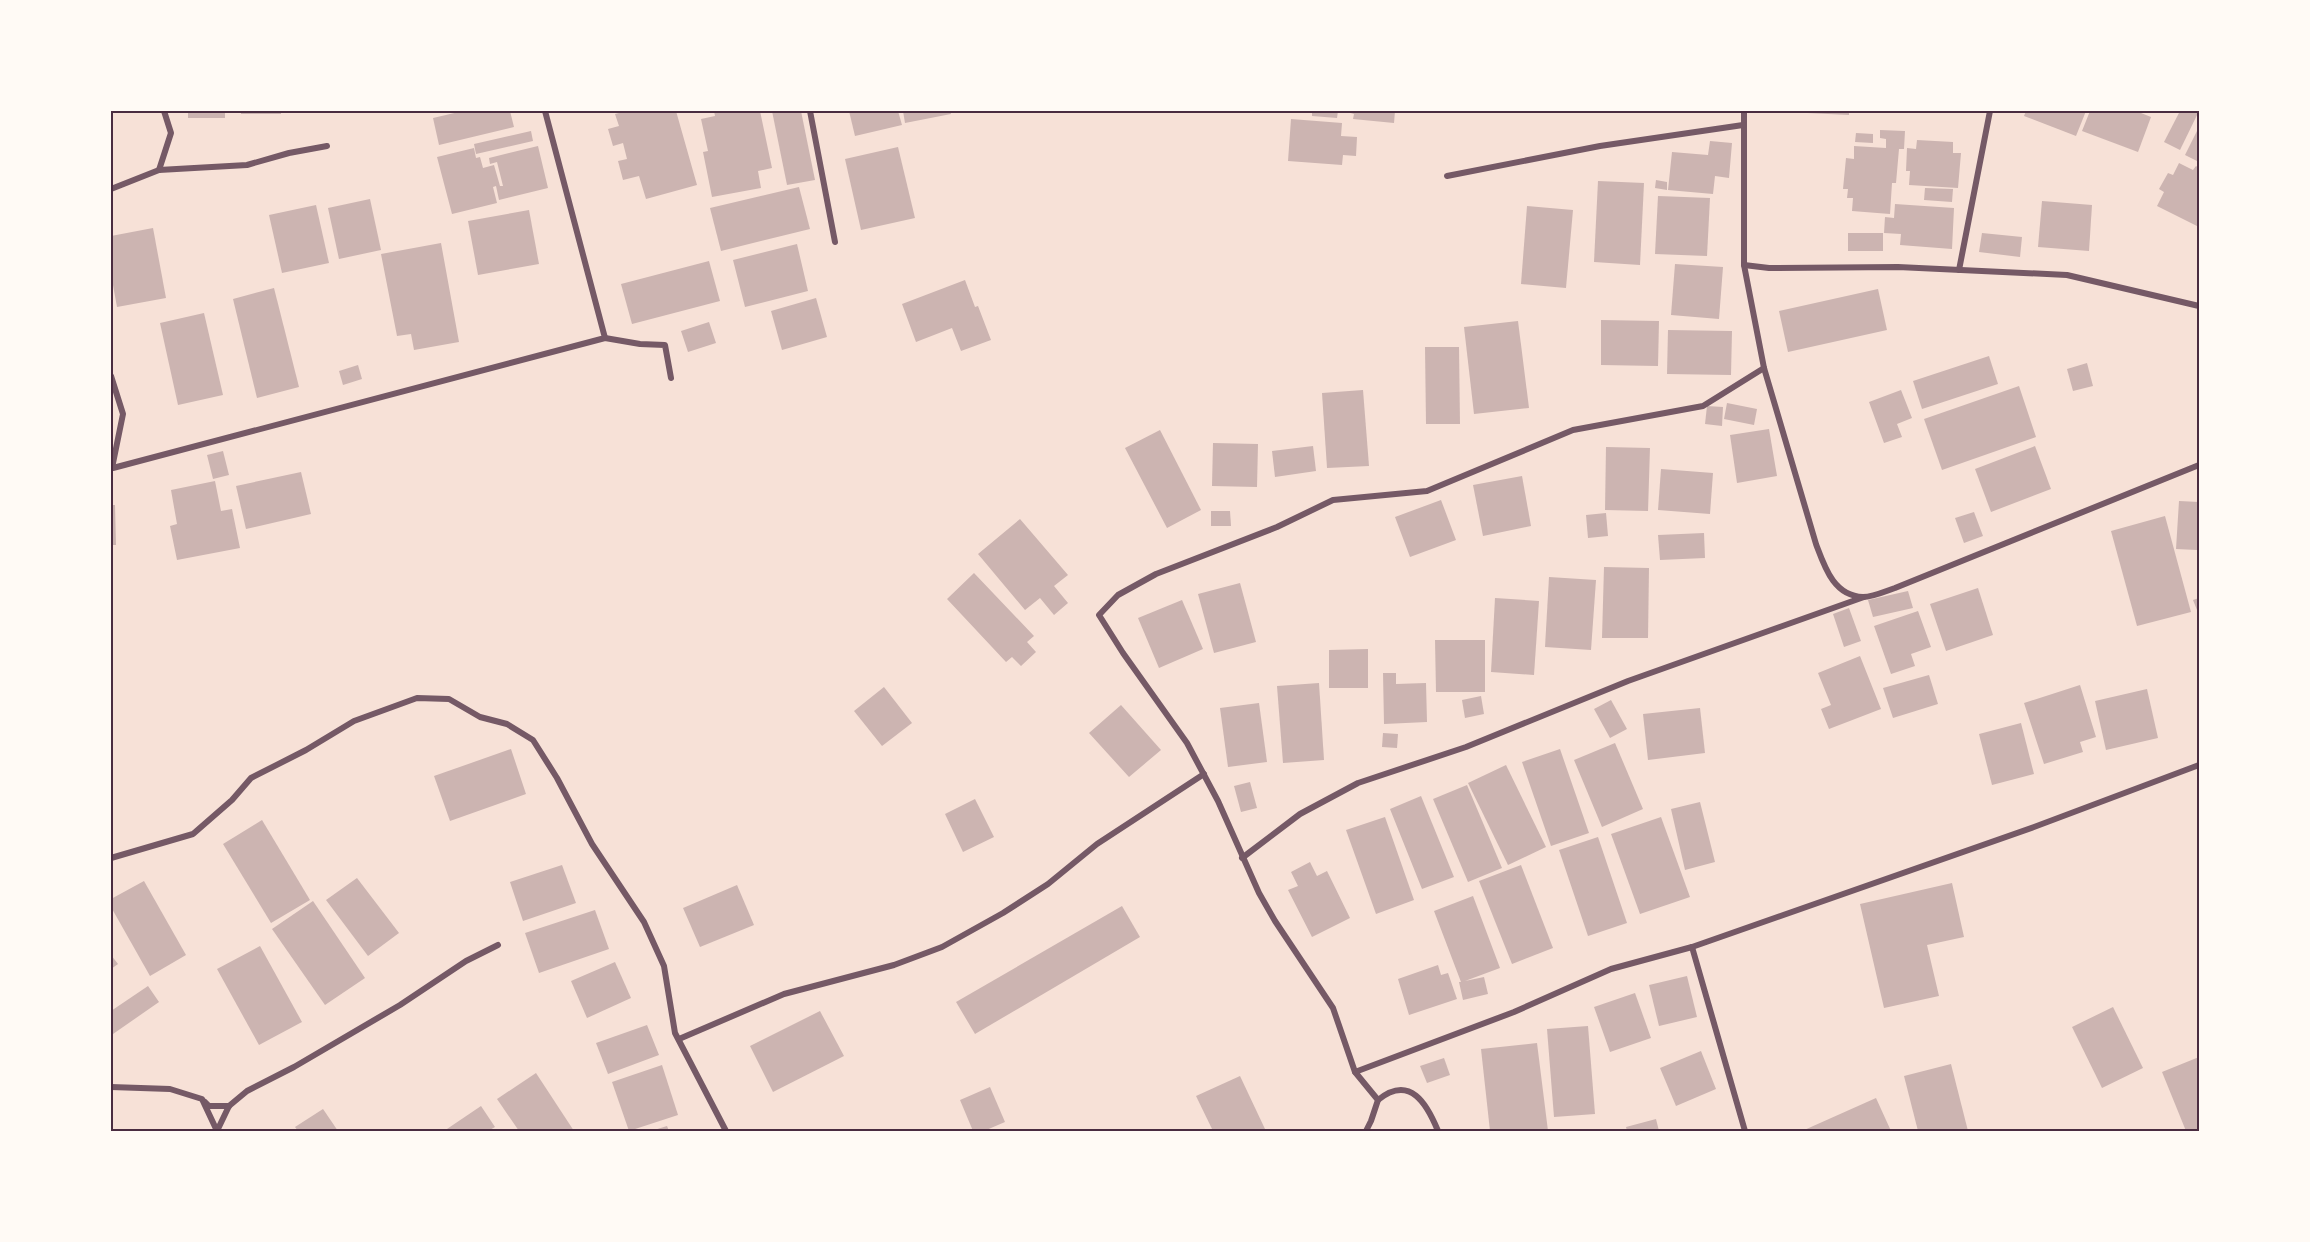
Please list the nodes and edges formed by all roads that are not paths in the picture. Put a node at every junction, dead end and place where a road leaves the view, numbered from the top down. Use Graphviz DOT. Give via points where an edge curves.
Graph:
graph roads {
  1 [pos="164,111"];
  2 [pos="545,111"];
  3 [pos="810,111"];
  4 [pos="1744,111"];
  5 [pos="1990,111"];
  6 [pos="1743,125"];
  7 [pos="327,146"];
  8 [pos="159,170"];
  9 [pos="1447,176"];
  10 [pos="111,189"];
  11 [pos="835,242"];
  12 [pos="1744,265"];
  13 [pos="1959,270"];
  14 [pos="2199,306"];
  15 [pos="605,338"];
  16 [pos="1764,368"];
  17 [pos="111,376"];
  18 [pos="671,378"];
  19 [pos="2199,465"];
  20 [pos="112,468"];
  21 [pos="1864,597"];
  22 [pos="2199,765"];
  23 [pos="1204,774"];
  24 [pos="111,858"];
  25 [pos="1242,858"];
  26 [pos="498,945"];
  27 [pos="1692,947"];
  28 [pos="679,1039"];
  29 [pos="1355,1072"];
  30 [pos="112,1089"];
  31 [pos="202,1099"];
  32 [pos="1378,1100"];
  33 [pos="229,1106"];
  34 [pos="217,1131"];
  35 [pos="726,1131"];
  36 [pos="1366,1131"];
  37 [pos="1438,1131"];
  38 [pos="1745,1131"];
  1 -- 8 [label="street" via="171,133"];
  2 -- 15 [label="street"];
  3 -- 11 [label="street"];
  4 -- 6 [label="street"];
  5 -- 13 [label="street"];
  6 -- 9 [label="street" via="1600,146"];
  6 -- 12 [label="street"];
  7 -- 8 [label="street" via="248,165"];
  8 -- 10 [label="street"];
  12 -- 13 [label="street"];
  12 -- 16 [label="street"];
  13 -- 14 [label="street" via="2067,275"];
  15 -- 18 [label="street" via="664,345"];
  15 -- 20 [label="street"];
  16 -- 21 [label="street" via="1827,573 1841,591"];
  16 -- 23 [label="street" via="1703,406 1573,430 1427,491 1333,500 1277,527 1156,574 1118,595 1100,615 1188,743"];
  17 -- 20 [label="street" via="123,414"];
  19 -- 21 [label="street"];
  21 -- 25 [label="street" via="1628,681 1466,747 1358,783 1300,814"];
  22 -- 27 [label="street"];
  23 -- 25 [label="street"];
  23 -- 28 [label="street" via="1097,844 1048,885 942,947 894,965 784,994"];
  24 -- 28 [label="street" via="193,834 251,778 354,721 417,698 449,699 533,740 592,844 644,922 664,966"];
  25 -- 29 [label="street" via="1275,921 1333,1008"];
  26 -- 33 [label="street" via="248,1091"];
  27 -- 29 [label="street" via="1611,969 1514,1012"];
  27 -- 38 [label="street"];
  28 -- 35 [label="street"];
  29 -- 32 [label="street"];
  30 -- 31 [label="street" via="170,1089"];
  31 -- 33 [label="street" via="209,1106"];
  31 -- 34 [label="street"];
  32 -- 36 [label="street"];
  32 -- 37 [label="street" via="1388,1092 1404,1091 1419,1096"];
  33 -- 34 [label="street"];
}
